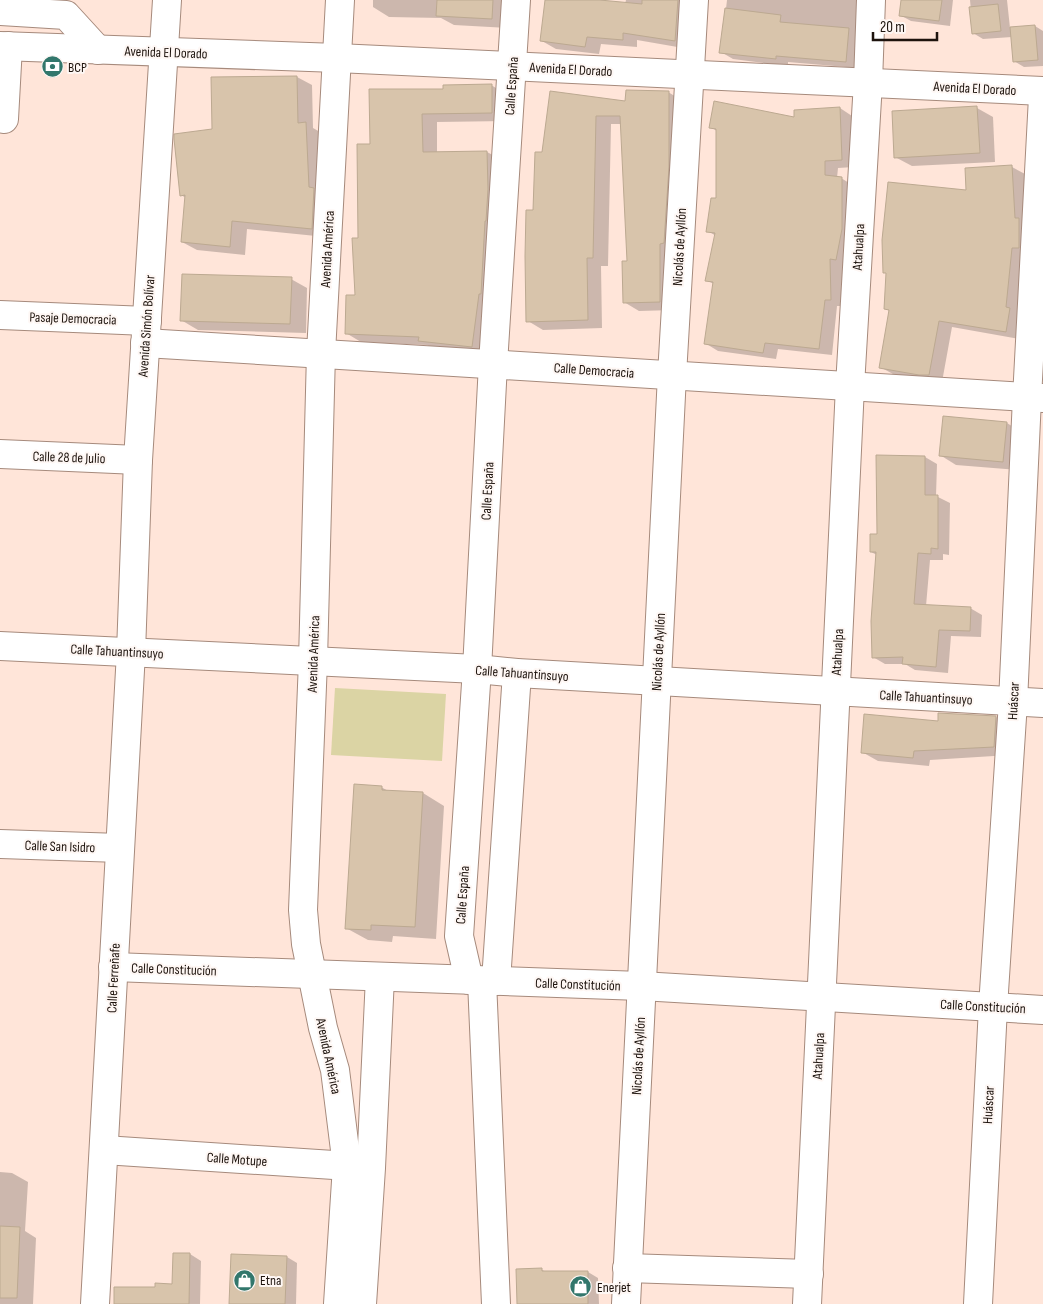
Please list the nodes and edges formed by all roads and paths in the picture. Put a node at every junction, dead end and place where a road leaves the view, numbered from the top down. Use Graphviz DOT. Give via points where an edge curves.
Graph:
graph roads {
  1 [pos="167,0"];
  2 [pos="340,0"];
  3 [pos="516,0"];
  4 [pos="694,0"];
  5 [pos="871,0"];
  6 [pos="34,6"];
  7 [pos="66,8"];
  8 [pos="0,11"];
  9 [pos="13,46"];
  10 [pos="63,49"];
  11 [pos="98,50"];
  12 [pos="164,52"];
  13 [pos="337,58"];
  14 [pos="512,66"];
  15 [pos="690,75"];
  16 [pos="868,82"];
  17 [pos="1043,91"];
  18 [pos="1043,97"];
  19 [pos="4,119"];
  20 [pos="0,315"];
  21 [pos="146,332"];
  22 [pos="321,353"];
  23 [pos="493,364"];
  24 [pos="672,375"];
  25 [pos="850,386"];
  26 [pos="1035,398"];
  27 [pos="0,454"];
  28 [pos="138,460"];
  29 [pos="0,646"];
  30 [pos="131,652"];
  31 [pos="313,661"];
  32 [pos="477,669"];
  33 [pos="517,673"];
  34 [pos="657,681"];
  35 [pos="835,692"];
  36 [pos="1013,702"];
  37 [pos="1043,703"];
  38 [pos="0,844"];
  39 [pos="120,848"];
  40 [pos="113,967"];
  41 [pos="313,974"];
  42 [pos="380,977"];
  43 [pos="483,981"];
  44 [pos="641,986"];
  45 [pos="821,997"];
  46 [pos="993,1007"];
  47 [pos="1043,1010"];
  48 [pos="104,1150"];
  49 [pos="359,1167"];
  50 [pos="627,1268"];
  51 [pos="809,1274"];
  52 [pos="95,1304"];
  53 [pos="338,1304"];
  54 [pos="362,1304"];
  55 [pos="496,1304"];
  56 [pos="626,1304"];
  57 [pos="807,1304"];
  58 [pos="978,1304"];
  1 -- 12 [label="street, Avenida Simón Bolívar"];
  2 -- 13 [label="street, Avenida América"];
  3 -- 14 [label="street, Calle España"];
  4 -- 15 [label="street, Nicolás de Ayllón"];
  5 -- 16 [label="street, Atahualpa"];
  6 -- 7 [label="street"];
  6 -- 8 [label="street"];
  6 -- 9 [label="street"];
  7 -- 10 [label="street"];
  7 -- 11 [label="street"];
  9 -- 10 [label="street, Avenida El Dorado"];
  9 -- 19 [label="street"];
  10 -- 11 [label="street, Avenida El Dorado"];
  11 -- 12 [label="street, Avenida El Dorado"];
  12 -- 13 [label="street, Avenida El Dorado"];
  12 -- 21 [label="street, Avenida Simón Bolívar"];
  13 -- 14 [label="street, Avenida El Dorado"];
  13 -- 22 [label="street, Avenida América"];
  14 -- 15 [label="street, Avenida El Dorado"];
  14 -- 23 [label="street, Calle España"];
  15 -- 16 [label="street, Avenida El Dorado"];
  15 -- 24 [label="street, Nicolás de Ayllón"];
  16 -- 17 [label="street, Avenida El Dorado"];
  16 -- 25 [label="street, Atahualpa"];
  18 -- 26 [label="street, Huáscar"];
  20 -- 21 [label="street, Pasaje Democracia"];
  21 -- 22 [label="street, Calle Democracia"];
  21 -- 28 [label="street, Avenida Simón Bolívar"];
  22 -- 23 [label="street, Calle Democracia"];
  22 -- 31 [label="street, Avenida América"];
  23 -- 24 [label="street, Calle Democracia"];
  23 -- 32 [label="street, Calle España"];
  24 -- 25 [label="street, Calle Democracia"];
  24 -- 34 [label="street, Nicolás de Ayllón"];
  25 -- 26 [label="street, Calle Democracia"];
  25 -- 35 [label="street, Atahualpa"];
  26 -- 36 [label="street, Huáscar"];
  27 -- 28 [label="street, Calle 28 de Julio"];
  28 -- 30 [label="street, Avenida Simón Bolívar"];
  29 -- 30 [label="street, Calle Tahuantinsuyo"];
  30 -- 31 [label="street, Calle Tahuantinsuyo"];
  30 -- 39 [label="street, Calle Ferreñafe"];
  31 -- 32 [label="street, Calle Tahuantinsuyo"];
  31 -- 41 [label="street, Avenida América" via="303,910"];
  32 -- 33 [label="street, Calle Tahuantinsuyo"];
  32 -- 43 [label="street, Calle España" via="459,936"];
  33 -- 34 [label="street, Calle Tahuantinsuyo"];
  33 -- 43 [label="street, Calle España"];
  34 -- 35 [label="street, Calle Tahuantinsuyo"];
  34 -- 44 [label="street, Nicolás de Ayllón"];
  35 -- 36 [label="street, Calle Tahuantinsuyo"];
  35 -- 45 [label="street, Atahualpa"];
  36 -- 37 [label="street, Calle Tahuantinsuyo"];
  36 -- 46 [label="street, Huáscar"];
  38 -- 39 [label="street, Calle San Isidro"];
  39 -- 40 [label="street, Calle Ferreñafe"];
  40 -- 41 [label="street, Calle Constitución"];
  40 -- 48 [label="street, Calle Ferreñafe"];
  41 -- 42 [label="street, Calle Constitución"];
  41 -- 49 [label="street, Avenida América" via="323,1028"];
  42 -- 43 [label="street, Calle Constitución"];
  42 -- 49 [label="street, Avenida América"];
  43 -- 44 [label="street, Calle Constitución"];
  43 -- 55 [label="street, Calle España"];
  44 -- 45 [label="street, Calle Constitución"];
  44 -- 50 [label="street, Nicolás de Ayllón"];
  45 -- 46 [label="street, Calle Constitución"];
  45 -- 51 [label="street, Atahualpa"];
  46 -- 47 [label="street, Calle Constitución"];
  46 -- 58 [label="street, Huáscar"];
  48 -- 49 [label="street, Calle Motupe"];
  48 -- 52 [label="street, Calle Ferreñafe"];
  49 -- 53 [label="street, Avenida América"];
  49 -- 54 [label="street, Avenida América"];
  50 -- 51 [label="street"];
  50 -- 56 [label="street, Nicolás de Ayllón"];
  51 -- 57 [label="street, Atahualpa"];
}
